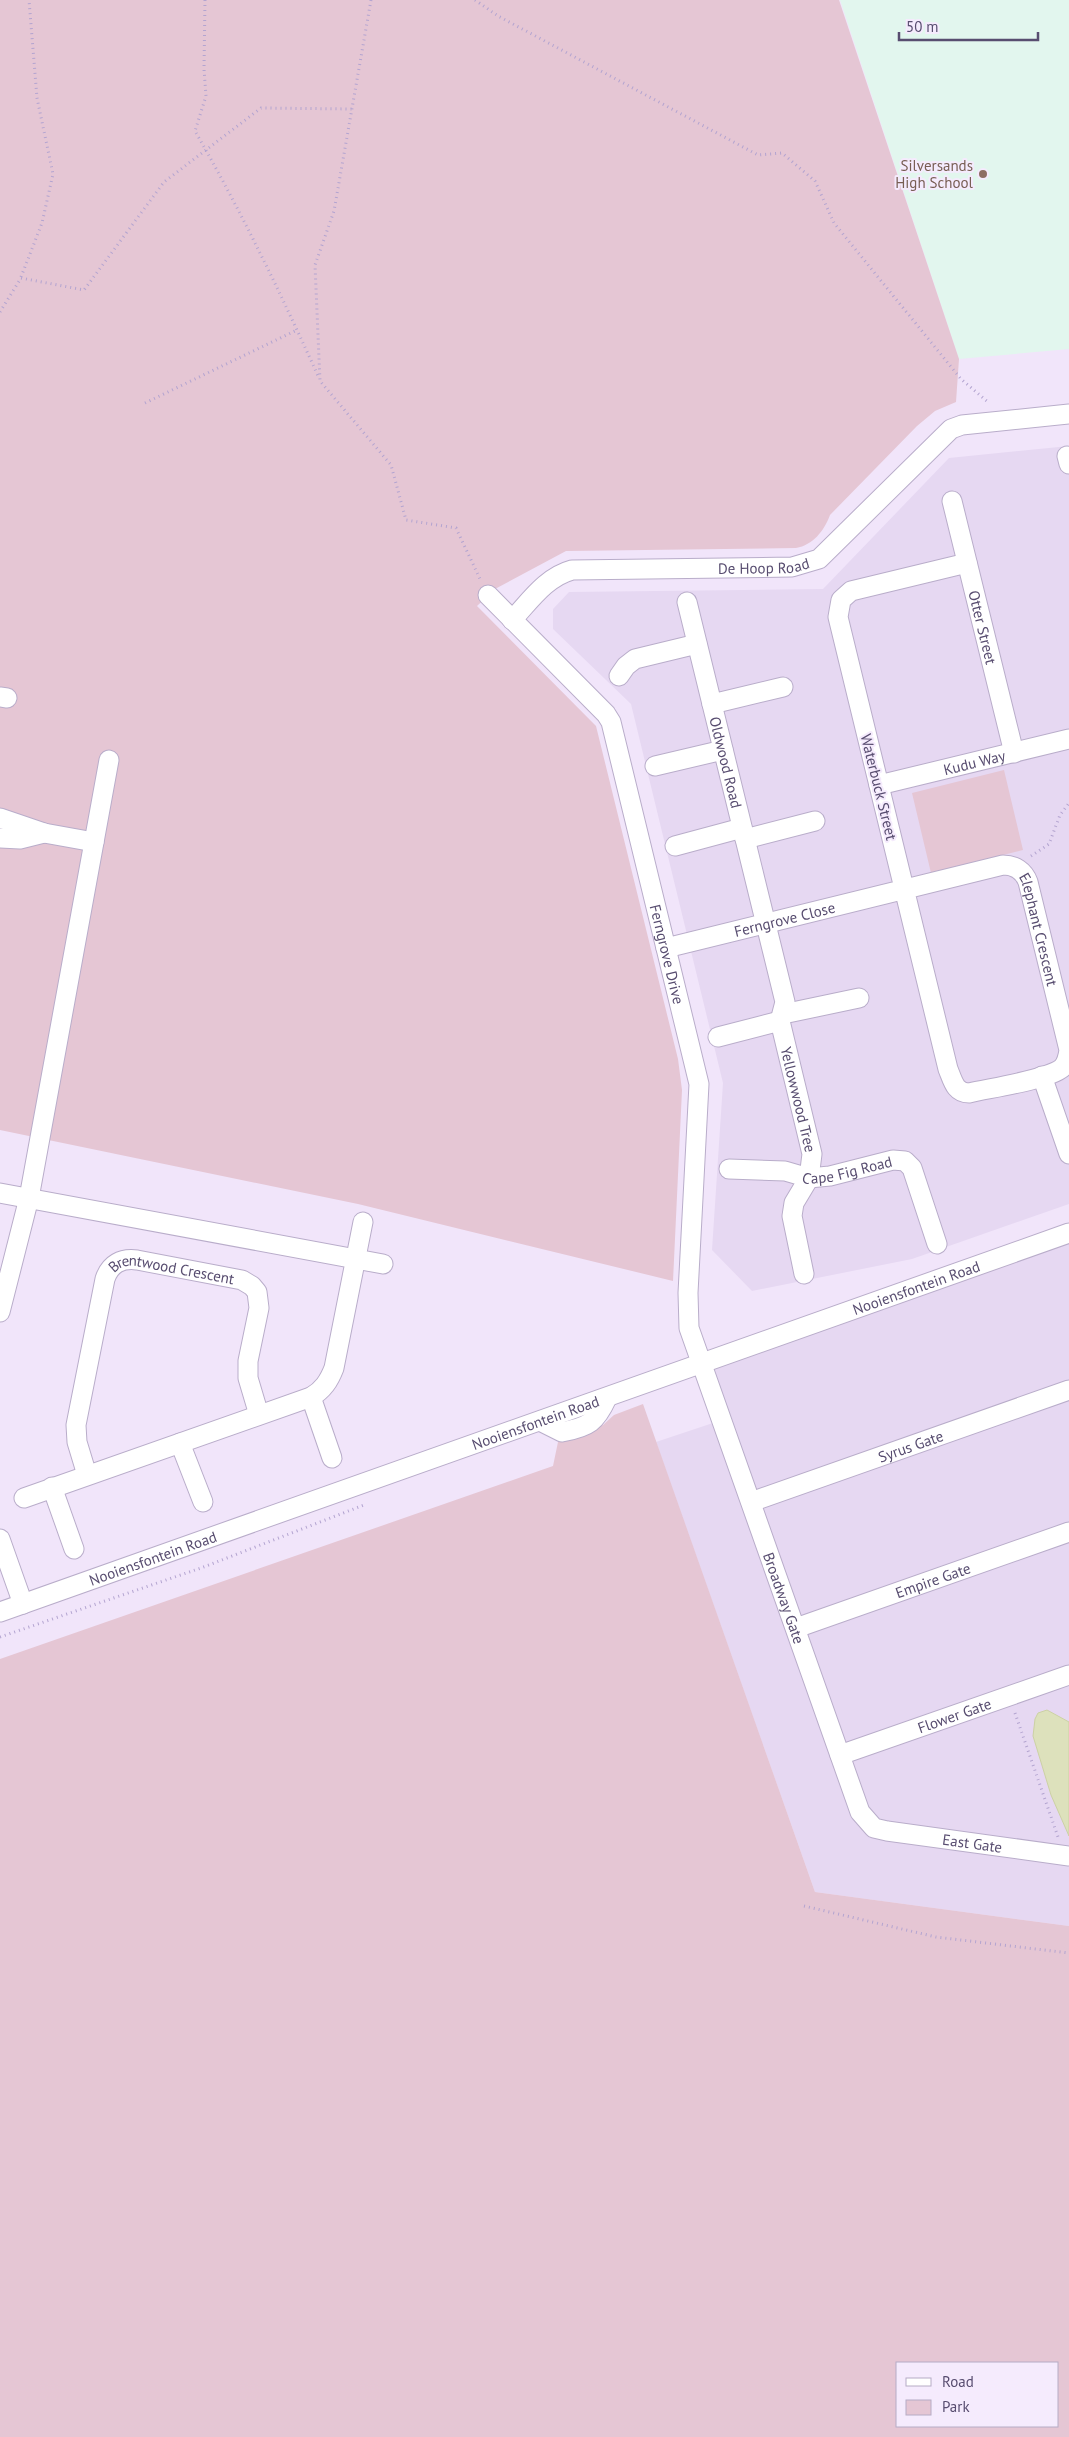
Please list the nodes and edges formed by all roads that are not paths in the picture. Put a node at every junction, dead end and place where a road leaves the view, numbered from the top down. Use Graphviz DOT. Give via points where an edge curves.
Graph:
graph roads {
  1 [pos="1069,414"];
  2 [pos="952,501"];
  3 [pos="967,563"];
  4 [pos="488,596"];
  5 [pos="687,602"];
  6 [pos="512,620"];
  7 [pos="697,644"];
  8 [pos="619,676"];
  9 [pos="783,687"];
  10 [pos="712,704"];
  11 [pos="1069,739"];
  12 [pos="723,750"];
  13 [pos="1014,753"];
  14 [pos="109,760"];
  15 [pos="655,766"];
  16 [pos="879,785"];
  17 [pos="0,818"];
  18 [pos="815,820"];
  19 [pos="44,833"];
  20 [pos="744,834"];
  21 [pos="0,838"];
  22 [pos="94,842"];
  23 [pos="675,846"];
  24 [pos="904,889"];
  25 [pos="766,923"];
  26 [pos="666,948"];
  27 [pos="859,998"];
  28 [pos="782,1018"];
  29 [pos="718,1037"];
  30 [pos="1042,1076"];
  31 [pos="969,1093"];
  32 [pos="1069,1154"];
  33 [pos="729,1169"];
  34 [pos="809,1178"];
  35 [pos="0,1193"];
  36 [pos="29,1198"];
  37 [pos="363,1222"];
  38 [pos="1069,1234"];
  39 [pos="937,1244"];
  40 [pos="357,1259"];
  41 [pos="383,1264"];
  42 [pos="804,1274"];
  43 [pos="0,1312"];
  44 [pos="701,1364"];
  45 [pos="1069,1390"];
  46 [pos="311,1397"];
  47 [pos="259,1415"];
  48 [pos="180,1443"];
  49 [pos="332,1458"];
  50 [pos="87,1475"];
  51 [pos="52,1487"];
  52 [pos="24,1498"];
  53 [pos="203,1502"];
  54 [pos="751,1502"];
  55 [pos="1069,1532"];
  56 [pos="0,1539"];
  57 [pos="74,1549"];
  58 [pos="23,1604"];
  59 [pos="0,1612"];
  60 [pos="796,1628"];
  61 [pos="1069,1675"];
  62 [pos="840,1755"];
  63 [pos="874,1828"];
  64 [pos="1067,1855"];
  1 -- 6 [label="street, De Hoop Road" via="962,425 951,429 820,559 813,562 792,567 572,570 546,583"];
  2 -- 3 [label="street, Otter Street"];
  3 -- 13 [label="street, Otter Street"];
  3 -- 16 [label="street, Waterbuck Street" via="857,589 846,594 839,604 838,617"];
  4 -- 6 [label="street, Ferngrove Drive"];
  5 -- 7 [label="street, Oldwood Road"];
  6 -- 26 [label="street, Ferngrove Drive" via="609,717"];
  7 -- 8 [label="street" via="635,659"];
  7 -- 10 [label="street, Oldwood Road"];
  9 -- 10 [label="street"];
  10 -- 12 [label="street, Oldwood Road"];
  11 -- 13 [label="street, Kudu Way"];
  12 -- 15 [label="street"];
  12 -- 20 [label="street, Oldwood Road"];
  13 -- 16 [label="street, Kudu Way"];
  14 -- 22 [label="street"];
  16 -- 24 [label="street, Waterbuck Street"];
  17 -- 19 [label="street"];
  18 -- 20 [label="street"];
  19 -- 21 [label="street" via="20,839"];
  19 -- 22 [label="street"];
  20 -- 23 [label="street"];
  20 -- 25 [label="street, Oldwood Road"];
  22 -- 36 [label="street"];
  24 -- 25 [label="street, Ferngrove Close"];
  24 -- 30 [label="street, Elephant Crescent" via="1003,865 1018,868 1028,882 1069,1050 1065,1065"];
  24 -- 31 [label="street, Waterbuck Street" via="948,1069 956,1088"];
  25 -- 26 [label="street, Ferngrove Close"];
  25 -- 28 [label="street, Yellowwood Tree" via="785,1002"];
  26 -- 44 [label="street, Ferngrove Drive" via="699,1089 687,1308 689,1328"];
  27 -- 28 [label="street"];
  28 -- 29 [label="street"];
  28 -- 34 [label="street, Yellowwood Tree" via="812,1154"];
  30 -- 31 [label="street, Elephant Crescent"];
  30 -- 32 [label="street"];
  33 -- 34 [label="street, Cape Fig Road" via="785,1172"];
  34 -- 39 [label="street, Cape Fig Road" via="898,1159 905,1162 912,1168"];
  34 -- 42 [label="street, Yellowwood Tree" via="794,1203 792,1216"];
  35 -- 36 [label="street"];
  36 -- 40 [label="street"];
  36 -- 43 [label="street"];
  37 -- 40 [label="street"];
  38 -- 44 [label="street, Nooiensfontein Road"];
  40 -- 41 [label="street"];
  40 -- 46 [label="street" via="330,1377"];
  44 -- 54 [label="street, Broadway Gate"];
  44 -- 58 [label="street, Nooiensfontein Road"];
  45 -- 54 [label="street, Syrus Gate"];
  46 -- 47 [label="street"];
  46 -- 49 [label="street"];
  47 -- 48 [label="street"];
  47 -- 50 [label="street, Brentwood Crescent" via="248,1378 259,1308 257,1292 252,1286 236,1278 123,1259 111,1267 105,1279 76,1425 77,1442"];
  48 -- 50 [label="street"];
  48 -- 53 [label="street"];
  50 -- 51 [label="street"];
  51 -- 52 [label="street"];
  51 -- 57 [label="street"];
  54 -- 60 [label="street, Broadway Gate"];
  55 -- 60 [label="street, Empire Gate"];
  56 -- 58 [label="street"];
  58 -- 59 [label="street, Nooiensfontein Road"];
  60 -- 62 [label="street, Broadway Gate"];
  61 -- 62 [label="street, Flower Gate"];
  62 -- 63 [label="street, Broadway Gate" via="860,1812"];
  63 -- 64 [label="street, East Gate"];
}
